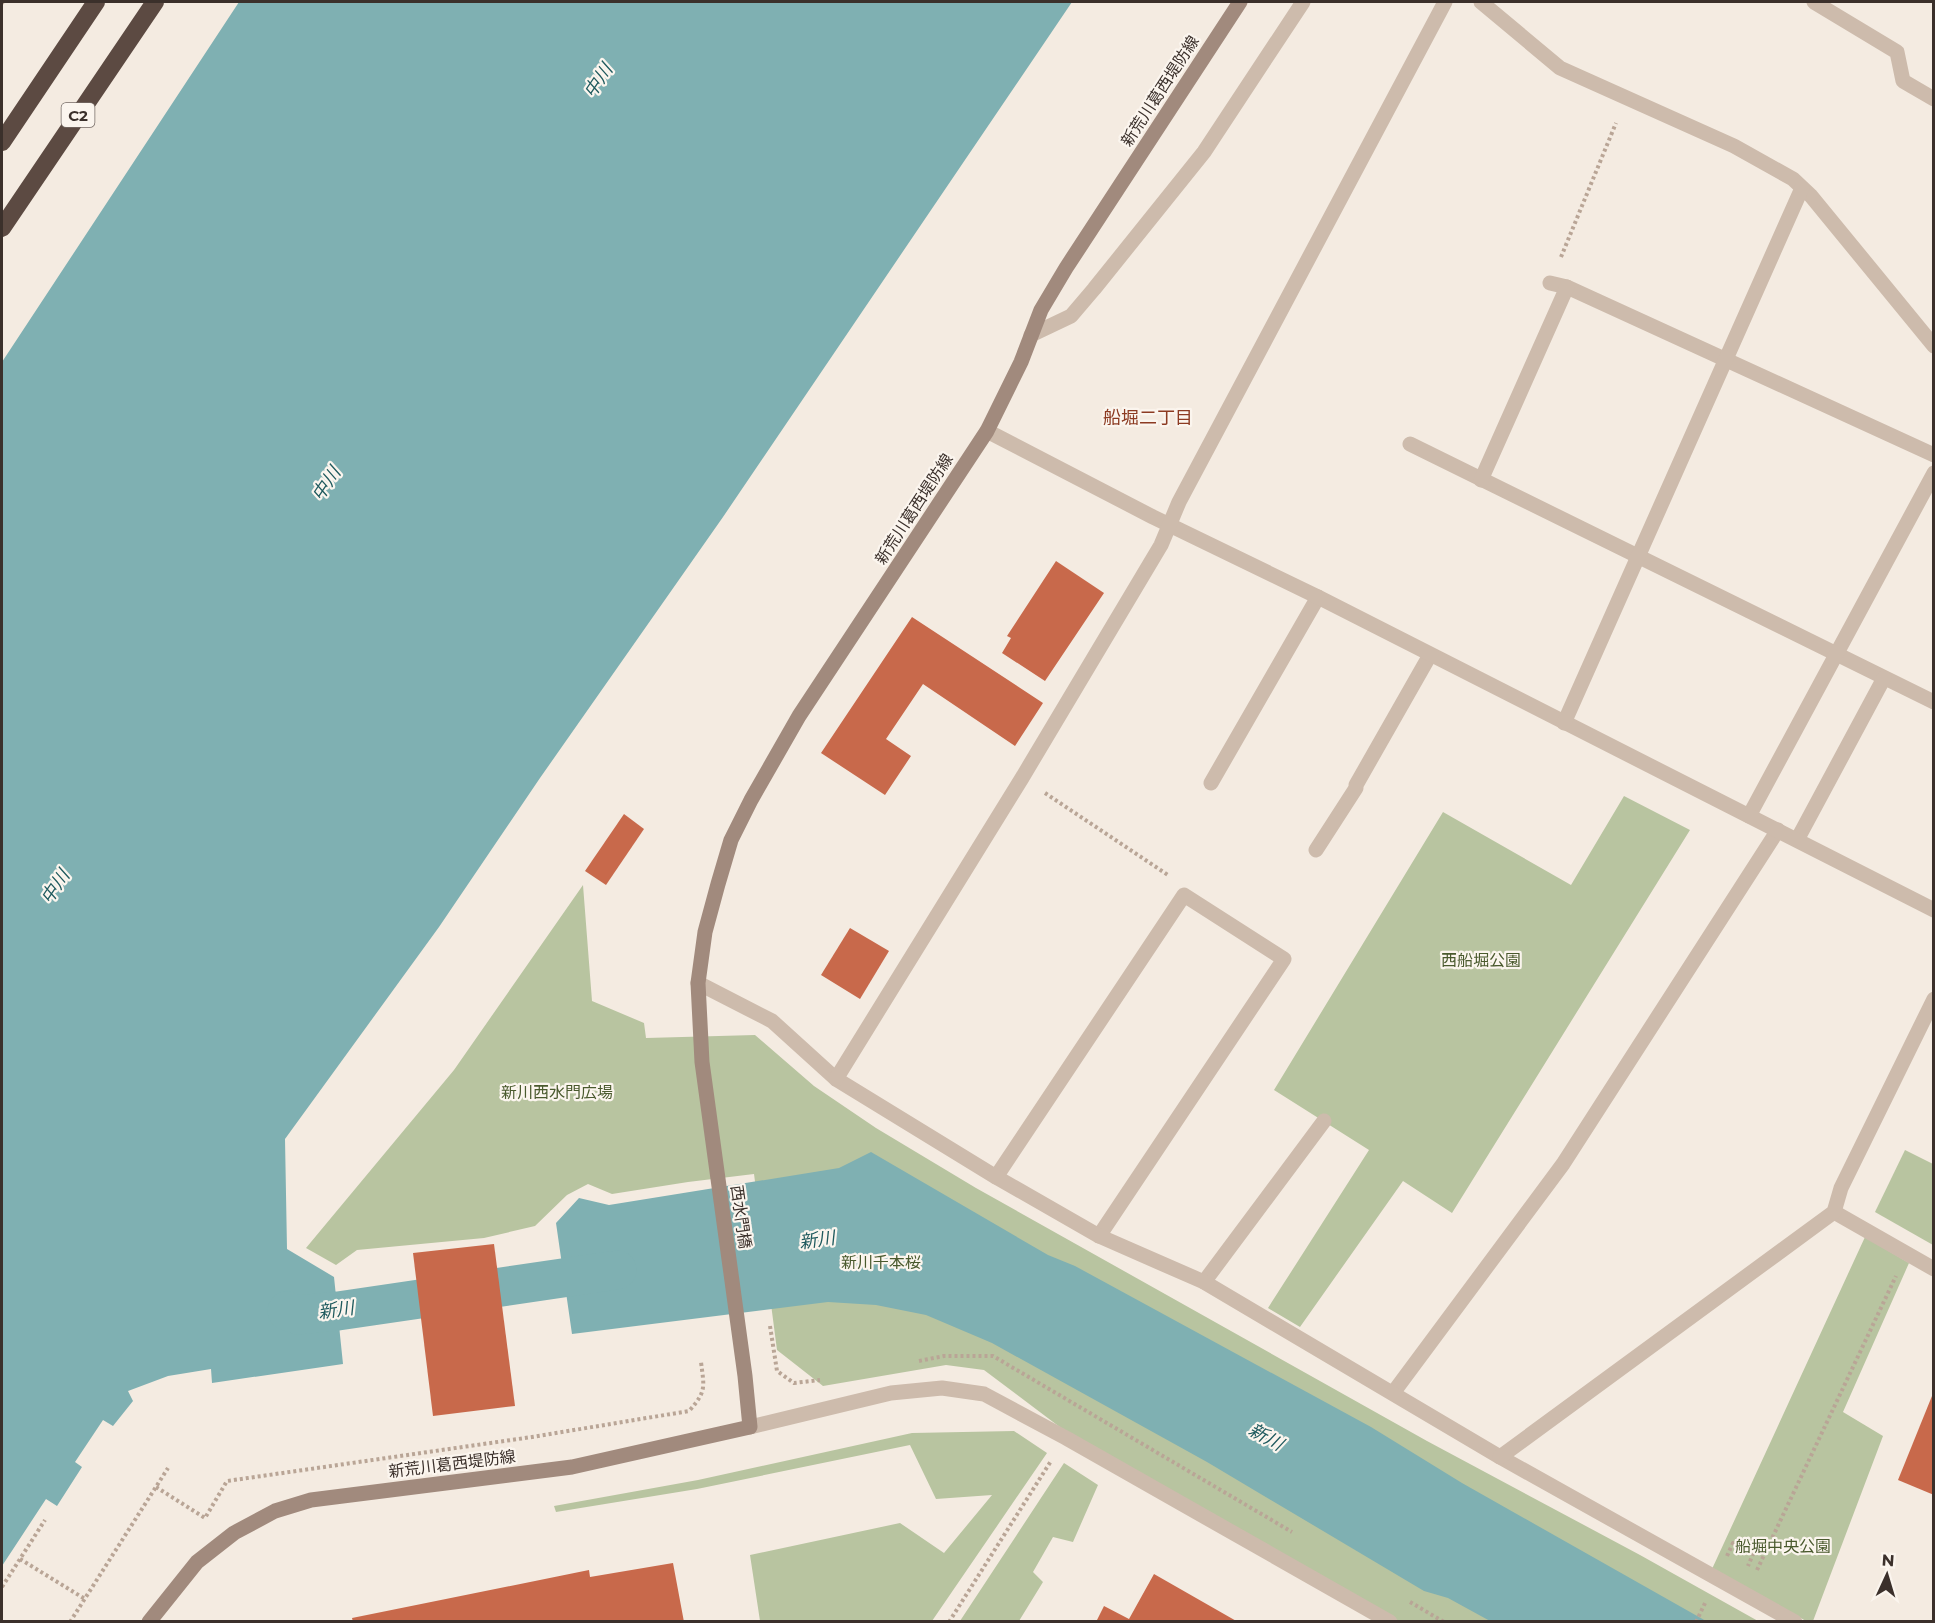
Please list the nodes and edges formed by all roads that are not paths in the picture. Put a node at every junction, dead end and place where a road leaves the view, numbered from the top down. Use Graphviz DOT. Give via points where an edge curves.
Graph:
graph roads {
  1 [pos="96,2"];
  2 [pos="155,2"];
  3 [pos="1240,2"];
  4 [pos="1303,2"];
  5 [pos="1445,2"];
  6 [pos="1480,2"];
  7 [pos="1814,2"];
  8 [pos="1934,99"];
  9 [pos="2,142"];
  10 [pos="1802,188"];
  11 [pos="2,228"];
  12 [pos="1550,283"];
  13 [pos="1567,287"];
  14 [pos="1031,335"];
  15 [pos="1934,346"];
  16 [pos="1726,360"];
  17 [pos="987,431"];
  18 [pos="1410,444"];
  19 [pos="1934,454"];
  20 [pos="1934,473"];
  21 [pos="1481,480"];
  22 [pos="1170,524"];
  23 [pos="1638,556"];
  24 [pos="1317,597"];
  25 [pos="1836,654"];
  26 [pos="1430,655"];
  27 [pos="1884,678"];
  28 [pos="1934,702"];
  29 [pos="1564,723"];
  30 [pos="1210,783"];
  31 [pos="1749,816"];
  32 [pos="1778,830"];
  33 [pos="1797,840"];
  34 [pos="1316,850"];
  35 [pos="1934,910"];
  36 [pos="698,983"];
  37 [pos="1934,999"];
  38 [pos="702,1062"];
  39 [pos="836,1079"];
  40 [pos="1324,1121"];
  41 [pos="996,1177"];
  42 [pos="1834,1212"];
  43 [pos="1100,1236"];
  44 [pos="1934,1269"];
  45 [pos="1204,1282"];
  46 [pos="1393,1393"];
  47 [pos="750,1427"];
  48 [pos="1500,1457"];
  49 [pos="149,1622"];
  50 [pos="1390,1622"];
  51 [pos="1795,1622"];
  1 -- 9 [label="highway"];
  2 -- 11 [label="highway, C2"];
  3 -- 14 [label="main road, 新荒川葛西堤防線" via="1066,268"];
  4 -- 14 [label="street" via="1204,152 1094,289 1071,316"];
  5 -- 22 [label="street"];
  6 -- 10 [label="street" via="1560,68 1734,146"];
  7 -- 8 [label="street" via="1897,52 1903,81"];
  10 -- 15 [label="street"];
  10 -- 16 [label="street"];
  12 -- 13 [label="street"];
  13 -- 16 [label="street"];
  13 -- 21 [label="street"];
  14 -- 17 [label="main road, 新荒川葛西堤防線"];
  16 -- 19 [label="street"];
  16 -- 23 [label="street"];
  17 -- 22 [label="street"];
  17 -- 36 [label="main road, 新荒川葛西堤防線" via="799,716 751,800 731,840 718,884 705,932"];
  18 -- 21 [label="street"];
  20 -- 25 [label="street"];
  21 -- 23 [label="street"];
  22 -- 24 [label="street"];
  22 -- 39 [label="street" via="1022,778"];
  23 -- 25 [label="street"];
  23 -- 29 [label="street"];
  24 -- 26 [label="street"];
  24 -- 30 [label="street"];
  25 -- 27 [label="street"];
  25 -- 31 [label="street"];
  26 -- 29 [label="street"];
  26 -- 34 [label="street" via="1356,788"];
  27 -- 28 [label="street"];
  27 -- 33 [label="street"];
  29 -- 31 [label="street"];
  31 -- 32 [label="street"];
  32 -- 33 [label="street"];
  32 -- 46 [label="street" via="1563,1164"];
  33 -- 35 [label="street"];
  36 -- 38 [label="main road, 新荒川葛西堤防線"];
  36 -- 39 [label="street" via="772,1021"];
  37 -- 42 [label="street" via="1841,1188"];
  38 -- 47 [label="main road, 西水門橋"];
  39 -- 41 [label="street"];
  40 -- 45 [label="street"];
  41 -- 43 [label="street"];
  41 -- 43 [label="street" via="1184,895 1284,959"];
  42 -- 44 [label="street"];
  42 -- 48 [label="street"];
  43 -- 45 [label="street"];
  45 -- 46 [label="street"];
  46 -- 48 [label="street"];
  47 -- 49 [label="main road, 新荒川葛西堤防線" via="572,1467 311,1500 275,1511 234,1533 197,1562"];
  47 -- 50 [label="street" via="891,1393 942,1388 984,1394"];
  48 -- 51 [label="street"];
}
